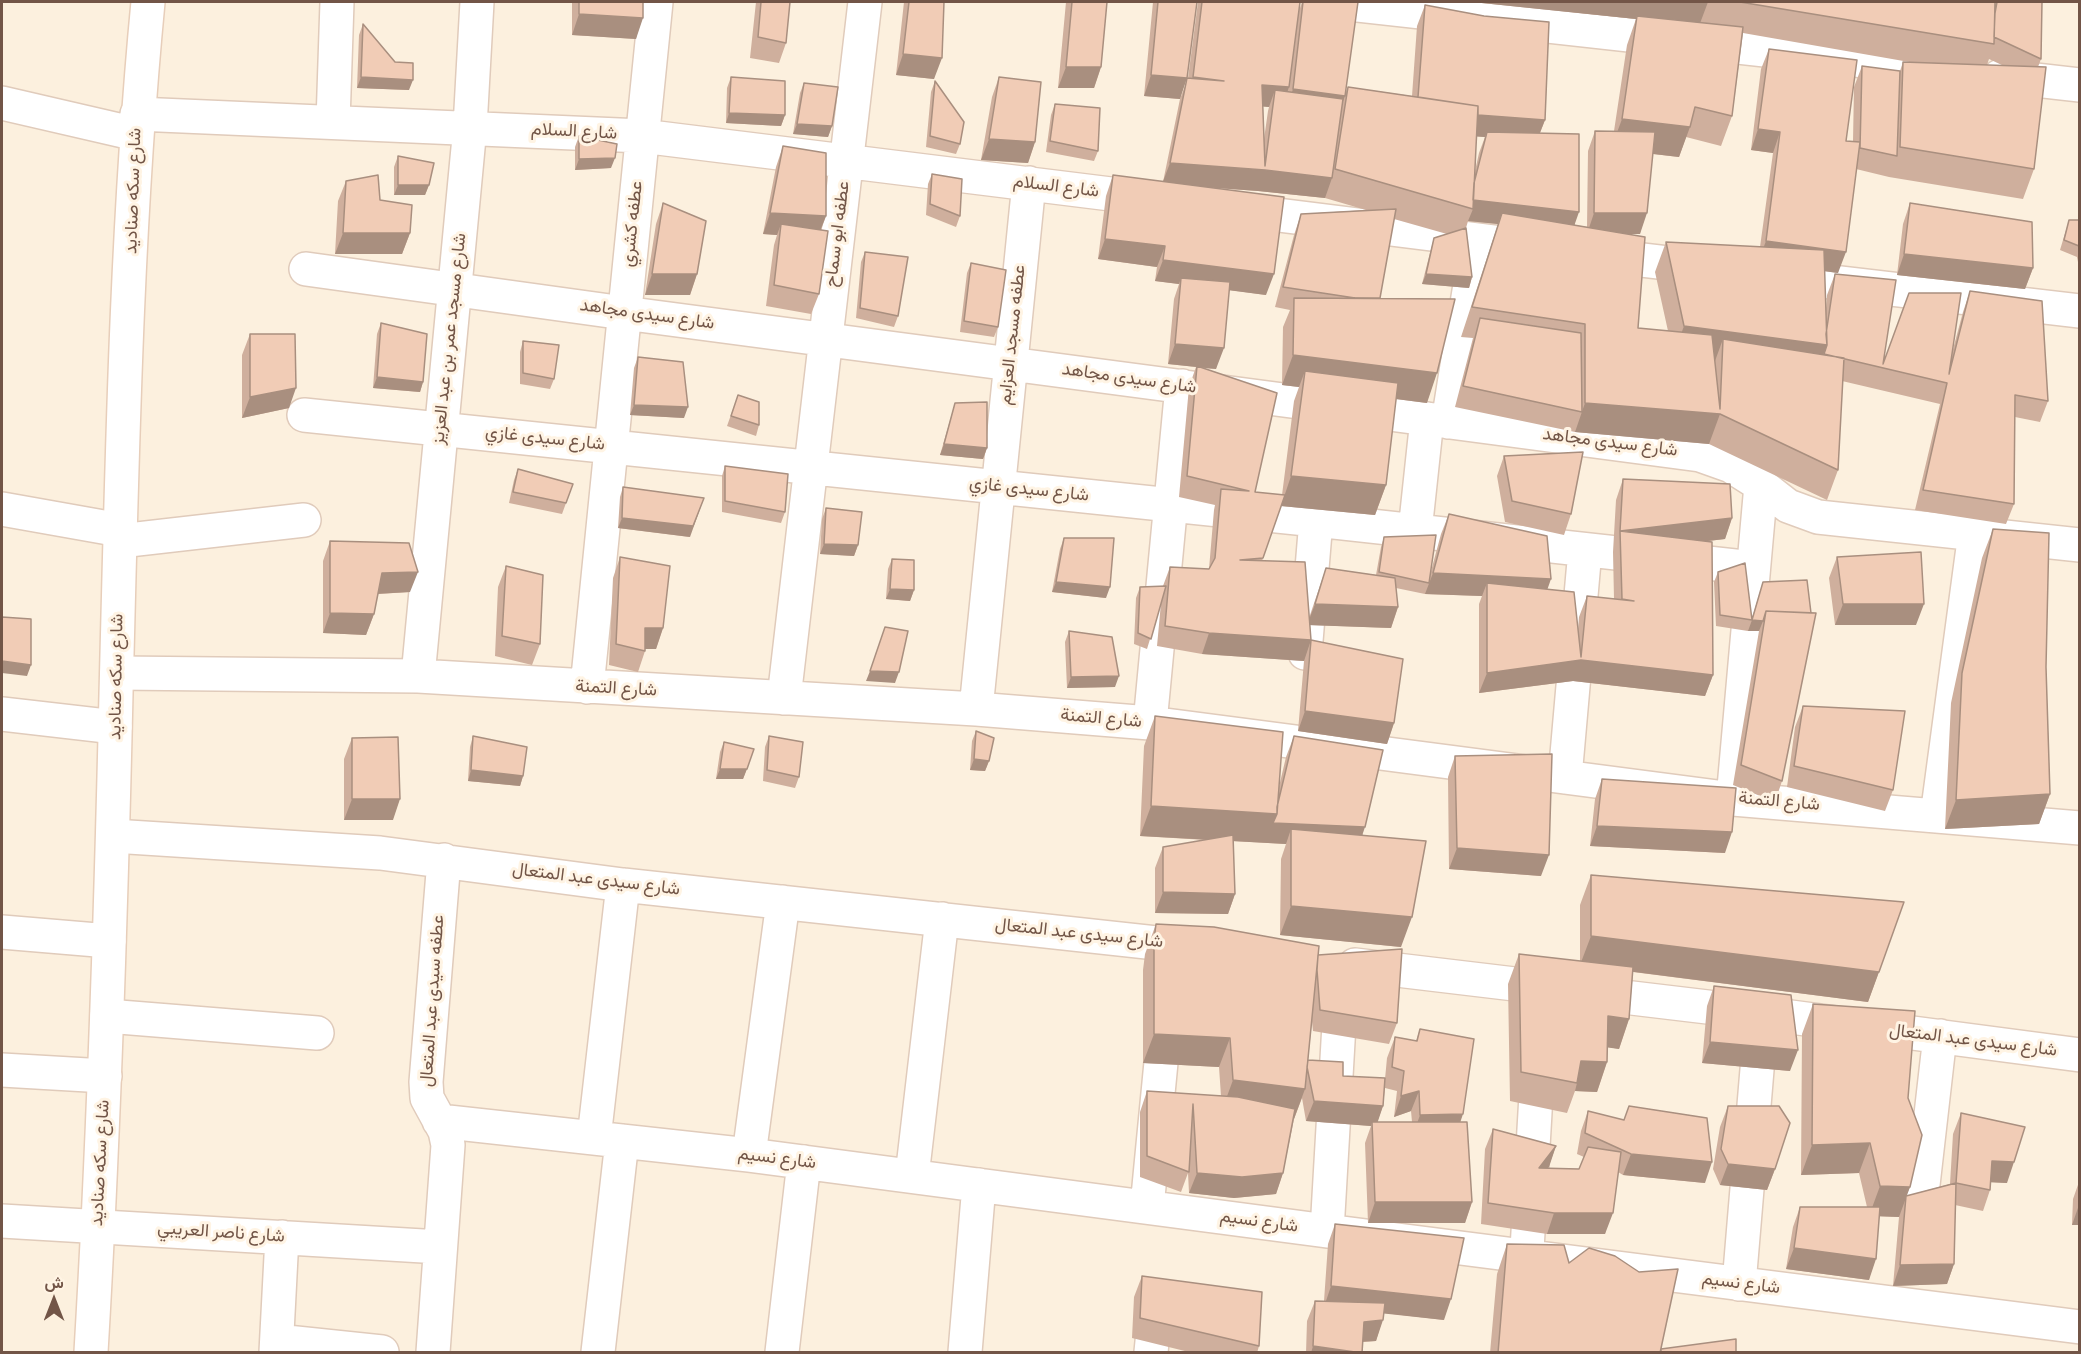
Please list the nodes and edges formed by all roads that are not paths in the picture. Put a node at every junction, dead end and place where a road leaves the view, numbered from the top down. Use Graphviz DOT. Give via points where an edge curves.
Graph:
graph roads {
  1 [pos="148,2"];
  2 [pos="337,2"];
  3 [pos="477,2"];
  4 [pos="656,2"];
  5 [pos="865,2"];
  6 [pos="1330,2"];
  7 [pos="2079,85"];
  8 [pos="2,103"];
  9 [pos="333,122"];
  10 [pos="137,124"];
  11 [pos="470,127"];
  12 [pos="642,136"];
  13 [pos="847,160"];
  14 [pos="1029,183"];
  15 [pos="1180,202"];
  16 [pos="1215,207"];
  17 [pos="1477,241"];
  18 [pos="306,269"];
  19 [pos="455,290"];
  20 [pos="2079,311"];
  21 [pos="624,313"];
  22 [pos="826,339"];
  23 [pos="1010,363"];
  24 [pos="1182,386"];
  25 [pos="304,415"];
  26 [pos="1438,420"];
  27 [pos="441,429"];
  28 [pos="611,446"];
  29 [pos="811,467"];
  30 [pos="1761,485"];
  31 [pos="998,486"];
  32 [pos="1170,505"];
  33 [pos="2,509"];
  34 [pos="304,520"];
  35 [pos="1316,520"];
  36 [pos="1414,531"];
  37 [pos="1975,533"];
  38 [pos="120,535"];
  39 [pos="2079,545"];
  40 [pos="1585,550"];
  41 [pos="1753,568"];
  42 [pos="117,673"];
  43 [pos="418,676"];
  44 [pos="587,687"];
  45 [pos="784,698"];
  46 [pos="976,709"];
  47 [pos="2,714"];
  48 [pos="1150,723"];
  49 [pos="115,728"];
  50 [pos="1297,741"];
  51 [pos="1565,777"];
  52 [pos="1733,798"];
  53 [pos="1937,816"];
  54 [pos="2079,828"];
  55 [pos="113,836"];
  56 [pos="444,860"];
  57 [pos="623,885"];
  58 [pos="783,902"];
  59 [pos="942,919"];
  60 [pos="2,932"];
  61 [pos="109,941"];
  62 [pos="1217,950"];
  63 [pos="1170,968"];
  64 [pos="1541,1011"];
  65 [pos="1761,1013"];
  66 [pos="107,1016"];
  67 [pos="317,1033"];
  68 [pos="1940,1036"];
  69 [pos="2079,1055"];
  70 [pos="2,1070"];
  71 [pos="105,1076"];
  72 [pos="439,1121"];
  73 [pos="608,1140"];
  74 [pos="749,1155"];
  75 [pos="804,1162"];
  76 [pos="912,1176"];
  77 [pos="979,1185"];
  78 [pos="1147,1207"];
  79 [pos="2,1221"];
  80 [pos="99,1226"];
  81 [pos="1327,1231"];
  82 [pos="282,1237"];
  83 [pos="440,1247"];
  84 [pos="1528,1257"];
  85 [pos="1739,1284"];
  86 [pos="1911,1286"];
  87 [pos="2079,1327"];
  88 [pos="276,1347"];
  89 [pos="92,1353"];
  90 [pos="382,1353"];
  91 [pos="432,1353"];
  92 [pos="598,1353"];
  93 [pos="782,1353"];
  94 [pos="965,1353"];
  95 [pos="1521,1353"];
  1 -- 10 [label="street, شارع سكه صناديد"];
  2 -- 9 [label="street"];
  3 -- 11 [label="street, شارع مسجد عمر بن عبد العزيز"];
  4 -- 12 [label="street, عطفه كشري"];
  5 -- 13 [label="street, عطفه ابو سماح"];
  6 -- 7 [label="street"];
  8 -- 10 [label="street, شارع السلام"];
  9 -- 10 [label="street, شارع السلام"];
  9 -- 11 [label="street, شارع السلام"];
  10 -- 38 [label="street, شارع سكه صناديد"];
  11 -- 12 [label="street, شارع السلام"];
  11 -- 19 [label="street, شارع مسجد عمر بن عبد العزيز"];
  12 -- 13 [label="street, شارع السلام"];
  12 -- 21 [label="street, عطفه كشري"];
  13 -- 14 [label="street, شارع السلام"];
  13 -- 22 [label="street, عطفه ابو سماح"];
  14 -- 15 [label="street, شارع السلام"];
  14 -- 23 [label="street, عطفه مسجد العزايم"];
  16 -- 17 [label="street"];
  17 -- 20 [label="street"];
  17 -- 26 [label="street"];
  18 -- 19 [label="street, شارع سيدى مجاهد"];
  19 -- 21 [label="street, شارع سيدى مجاهد"];
  19 -- 27 [label="street, شارع مسجد عمر بن عبد العزيز"];
  21 -- 22 [label="street, شارع سيدى مجاهد"];
  21 -- 28 [label="street, عطفه كشري"];
  22 -- 23 [label="street, شارع سيدى مجاهد"];
  22 -- 29 [label="street, عطفه ابو سماح"];
  23 -- 24 [label="street, شارع سيدى مجاهد"];
  23 -- 31 [label="street, عطفه مسجد العزايم"];
  24 -- 26 [label="street, شارع سيدى مجاهد"];
  24 -- 32 [label="street"];
  25 -- 27 [label="street, شارع سيدى غازي"];
  26 -- 30 [label="street, شارع سيدى مجاهد" via="1700,455 1731,466"];
  26 -- 36 [label="street"];
  27 -- 28 [label="street, شارع سيدى غازي"];
  27 -- 43 [label="street, شارع مسجد عمر بن عبد العزيز"];
  28 -- 29 [label="street, شارع سيدى غازي"];
  28 -- 44 [label="street, عطفه كشري"];
  29 -- 31 [label="street, شارع سيدى غازي"];
  29 -- 45 [label="street, عطفه ابو سماح"];
  30 -- 37 [label="street, شارع سيدى مجاهد" via="1788,506 1818,517"];
  30 -- 41 [label="street"];
  31 -- 32 [label="street, شارع سيدى غازي"];
  31 -- 46 [label="street, عطفه مسجد العزايم"];
  32 -- 35 [label="street, شارع سيدى غازي"];
  32 -- 48 [label="street"];
  33 -- 38 [label="street"];
  34 -- 38 [label="street"];
  35 -- 36 [label="street, شارع سيدى غازي"];
  35 -- 50 [label="street"];
  36 -- 40 [label="street, شارع سيدى غازي"];
  37 -- 39 [label="street, شارع سيدى مجاهد"];
  37 -- 53 [label="street"];
  38 -- 42 [label="street, شارع سكه صناديد"];
  40 -- 41 [label="street, شارع سيدى غازي"];
  40 -- 51 [label="street"];
  41 -- 52 [label="street"];
  42 -- 43 [label="street, شارع التمنة"];
  42 -- 49 [label="street, شارع سكه صناديد"];
  43 -- 44 [label="street, شارع التمنة"];
  44 -- 45 [label="street, شارع التمنة"];
  45 -- 46 [label="street, شارع التمنة"];
  46 -- 48 [label="street, شارع التمنة"];
  47 -- 49 [label="street"];
  48 -- 50 [label="street, شارع التمنة"];
  49 -- 55 [label="street, شارع سكه صناديد"];
  50 -- 51 [label="street, شارع التمنة"];
  51 -- 52 [label="street, شارع التمنة"];
  52 -- 53 [label="street, شارع التمنة"];
  53 -- 54 [label="street, شارع التمنة"];
  55 -- 56 [label="street, شارع سيدى عبد المتعال"];
  55 -- 61 [label="street, شارع سكه صناديد"];
  56 -- 57 [label="street, شارع سيدى عبد المتعال"];
  56 -- 72 [label="street, عطفه سيدى عبد المتعال" via="426,1082 427,1098"];
  57 -- 58 [label="street, شارع سيدى عبد المتعال"];
  57 -- 73 [label="street"];
  58 -- 59 [label="street, شارع سيدى عبد المتعال"];
  58 -- 74 [label="street"];
  59 -- 63 [label="street, شارع سيدى عبد المتعال"];
  59 -- 76 [label="street"];
  60 -- 61 [label="street"];
  61 -- 66 [label="street, شارع سكه صناديد"];
  62 -- 63 [label="street, شارع سيدى عبد المتعال"];
  63 -- 78 [label="street"];
  64 -- 65 [label="street, شارع سيدى عبد المتعال"];
  64 -- 81 [label="street, شارع سيدى عبد المتعال" via="1337,963"];
  64 -- 84 [label="street"];
  65 -- 68 [label="street, شارع سيدى عبد المتعال"];
  65 -- 85 [label="street"];
  66 -- 67 [label="street"];
  66 -- 71 [label="street, شارع سكه صناديد"];
  68 -- 69 [label="street, شارع سيدى عبد المتعال"];
  68 -- 86 [label="street"];
  70 -- 71 [label="street"];
  71 -- 80 [label="street, شارع سكه صناديد"];
  72 -- 73 [label="street, شارع نسيم"];
  72 -- 83 [label="street, عطفه سيدى عبد المتعال" via="447,1144"];
  73 -- 74 [label="street, شارع نسيم"];
  73 -- 92 [label="street"];
  74 -- 75 [label="street, شارع نسيم"];
  75 -- 76 [label="street, شارع نسيم"];
  75 -- 93 [label="street"];
  76 -- 77 [label="street, شارع نسيم"];
  77 -- 78 [label="street, شارع نسيم"];
  77 -- 94 [label="street"];
  78 -- 81 [label="street, شارع نسيم"];
  79 -- 80 [label="street, شارع ناصر العريبي"];
  80 -- 82 [label="street, شارع ناصر العريبي"];
  80 -- 89 [label="street, شارع سكه صناديد"];
  81 -- 84 [label="street, شارع نسيم"];
  82 -- 83 [label="street, شارع ناصر العريبي"];
  82 -- 88 [label="street"];
  83 -- 91 [label="street, عطفه سيدى عبد المتعال"];
  84 -- 85 [label="street, شارع نسيم"];
  84 -- 95 [label="street"];
  85 -- 86 [label="street, شارع نسيم"];
  86 -- 87 [label="street, شارع نسيم"];
  88 -- 90 [label="street"];
}
